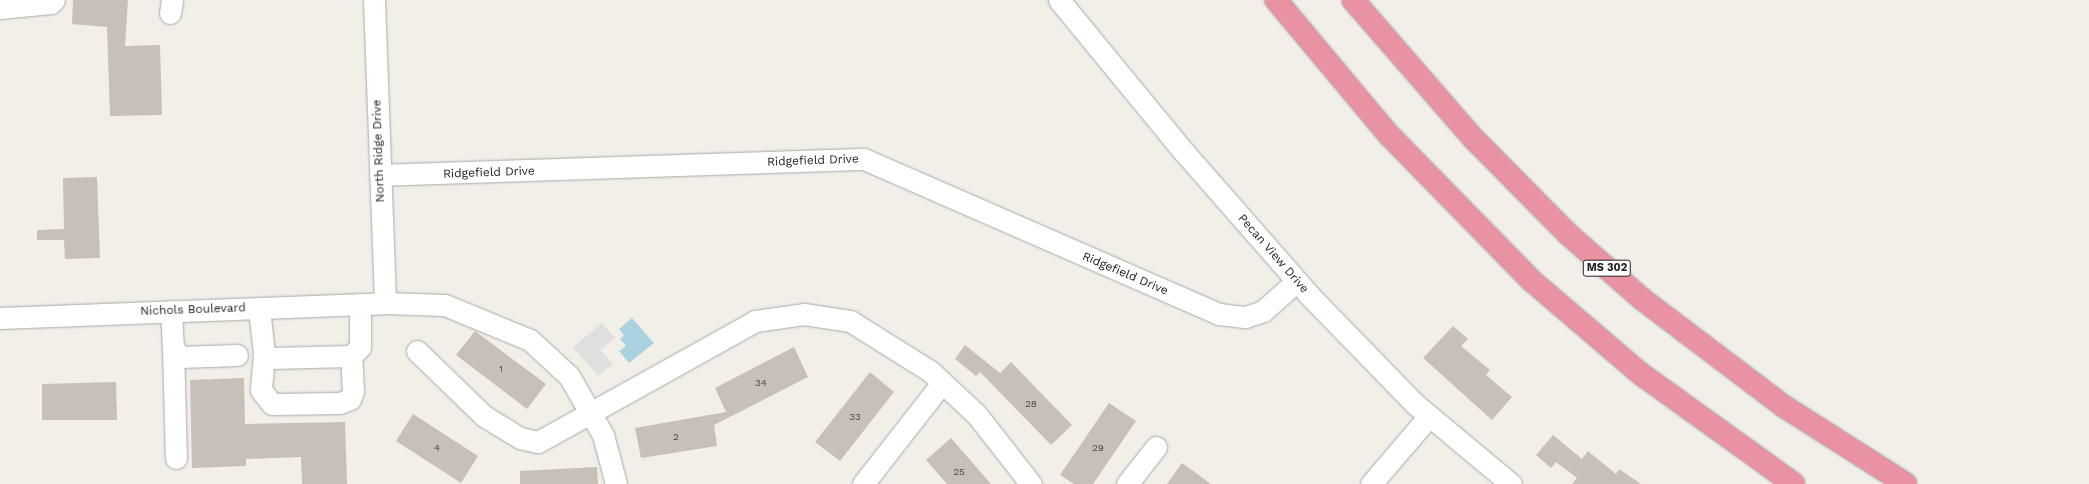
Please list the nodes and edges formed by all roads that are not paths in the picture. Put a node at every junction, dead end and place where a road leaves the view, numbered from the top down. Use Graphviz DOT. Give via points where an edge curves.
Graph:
graph roads {
  1 [pos="54,0"];
  2 [pos="374,0"];
  3 [pos="1059,0"];
  4 [pos="1276,0"];
  5 [pos="1353,0"];
  6 [pos="0,8"];
  7 [pos="380,176"];
  8 [pos="1297,281"];
  9 [pos="385,303"];
  10 [pos="360,304"];
  11 [pos="259,308"];
  12 [pos="171,311"];
  13 [pos="0,318"];
  14 [pos="174,347"];
  15 [pos="417,351"];
  16 [pos="264,354"];
  17 [pos="236,355"];
  18 [pos="351,356"];
  19 [pos="942,383"];
  20 [pos="593,414"];
  21 [pos="1429,416"];
  22 [pos="1156,447"];
  23 [pos="176,458"];
  24 [pos="616,484"];
  25 [pos="863,484"];
  26 [pos="1031,484"];
  27 [pos="1128,484"];
  28 [pos="1372,484"];
  29 [pos="1511,484"];
  30 [pos="1794,484"];
  31 [pos="1906,484"];
  1 -- 6 [label="street"];
  2 -- 7 [label="street, North Ridge Drive"];
  3 -- 8 [label="street, Pecan View Drive" via="1184,152"];
  4 -- 30 [label="highway" via="1389,135 1532,281 1641,374"];
  5 -- 31 [label="highway, MS 302" via="1473,138 1562,228 1636,294 1785,407"];
  7 -- 8 [label="street, Ridgefield Drive" via="864,159 1220,314 1245,317 1263,310"];
  7 -- 9 [label="street, North Ridge Drive"];
  8 -- 21 [label="street, Pecan View Drive"];
  9 -- 10 [label="street, Nichols Boulevard"];
  9 -- 20 [label="street, Nichols Boulevard" via="444,305 530,340 569,376"];
  10 -- 11 [label="street, Nichols Boulevard"];
  10 -- 18 [label="street" via="360,347"];
  11 -- 12 [label="street, Nichols Boulevard"];
  11 -- 16 [label="street"];
  12 -- 13 [label="street, Nichols Boulevard"];
  12 -- 14 [label="street"];
  14 -- 17 [label="street" via="180,357"];
  14 -- 23 [label="street"];
  15 -- 20 [label="street" via="484,416 520,438 538,442"];
  16 -- 18 [label="street" via="271,358"];
  16 -- 18 [label="street" via="261,390 265,400 272,404 340,403 350,399 353,391"];
  19 -- 20 [label="street" via="930,372 850,321 804,314 755,322"];
  19 -- 25 [label="street"];
  19 -- 26 [label="street" via="977,415"];
  20 -- 24 [label="street, Nichols Boulevard"];
  21 -- 28 [label="street"];
  21 -- 29 [label="street, Pecan View Drive"];
  22 -- 27 [label="street"];
}
